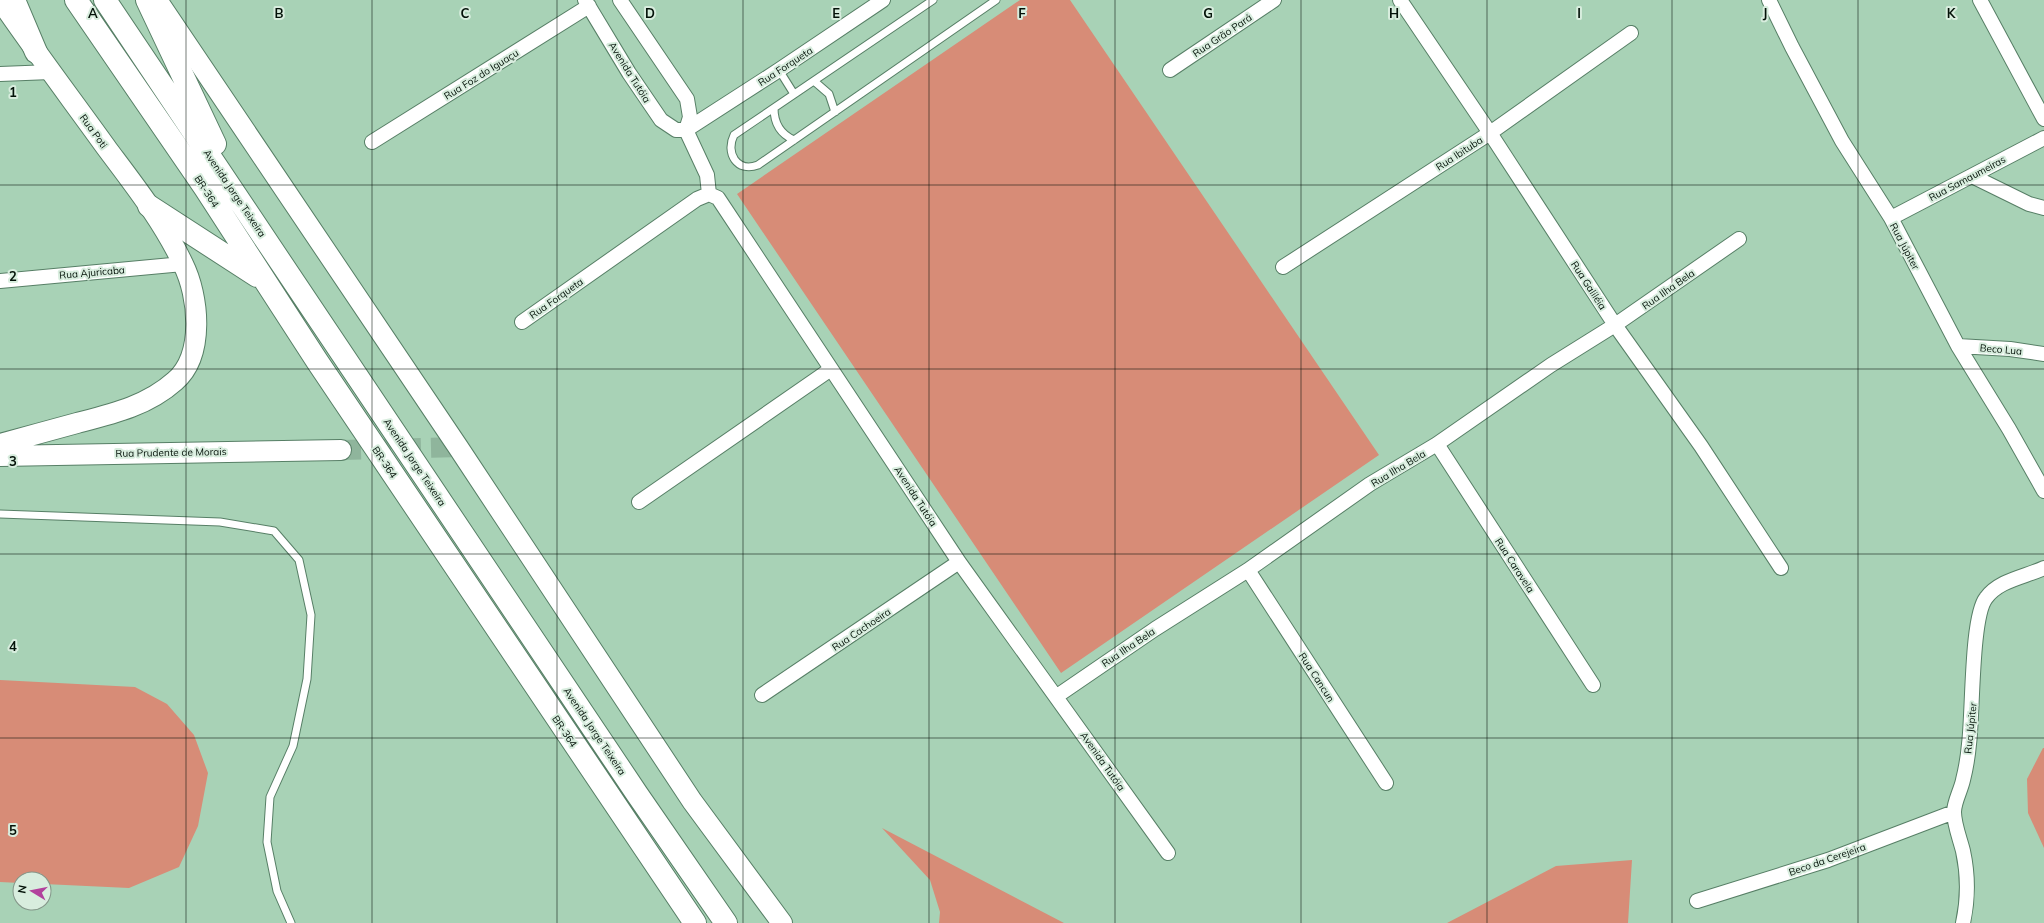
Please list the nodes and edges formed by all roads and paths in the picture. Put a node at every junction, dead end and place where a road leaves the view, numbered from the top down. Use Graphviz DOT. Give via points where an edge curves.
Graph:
graph roads {
  1 [pos="0,0"];
  2 [pos="14,0"];
  3 [pos="76,0"];
  4 [pos="106,0"];
  5 [pos="147,0"];
  6 [pos="157,0"];
  7 [pos="620,0"];
  8 [pos="883,0"];
  9 [pos="933,0"];
  10 [pos="996,0"];
  11 [pos="1274,0"];
  12 [pos="1400,0"];
  13 [pos="1770,0"];
  14 [pos="1980,0"];
  15 [pos="587,3"];
  16 [pos="1631,33"];
  17 [pos="36,52"];
  18 [pos="779,70"];
  19 [pos="1170,70"];
  20 [pos="51,72"];
  21 [pos="0,74"];
  22 [pos="814,81"];
  23 [pos="794,94"];
  24 [pos="774,108"];
  25 [pos="835,112"];
  26 [pos="2044,119"];
  27 [pos="686,130"];
  28 [pos="1490,133"];
  29 [pos="2044,138"];
  30 [pos="794,140"];
  31 [pos="372,142"];
  32 [pos="1972,176"];
  33 [pos="709,194"];
  34 [pos="149,206"];
  35 [pos="2044,208"];
  36 [pos="248,214"];
  37 [pos="1891,218"];
  38 [pos="1739,239"];
  39 [pos="184,264"];
  40 [pos="1283,267"];
  41 [pos="264,280"];
  42 [pos="0,281"];
  43 [pos="522,322"];
  44 [pos="1615,325"];
  45 [pos="1958,346"];
  46 [pos="2044,354"];
  47 [pos="831,369"];
  48 [pos="0,444"];
  49 [pos="1437,444"];
  50 [pos="341,450"];
  51 [pos="0,456"];
  52 [pos="2044,490"];
  53 [pos="638,502"];
  54 [pos="0,514"];
  55 [pos="960,562"];
  56 [pos="1781,568"];
  57 [pos="2044,568"];
  58 [pos="1248,570"];
  59 [pos="1593,685"];
  60 [pos="762,695"];
  61 [pos="1057,696"];
  62 [pos="1386,783"];
  63 [pos="1954,812"];
  64 [pos="1168,853"];
  65 [pos="1697,901"];
  66 [pos="291,923"];
  67 [pos="695,923"];
  68 [pos="726,923"];
  69 [pos="782,923"];
  70 [pos="1963,923"];
  1 -- 17 [label="street, Rua Poti"];
  2 -- 17 [label="highway"];
  3 -- 41 [label="highway, BR-364 / BR-364" via="205,188"];
  4 -- 36 [label="highway, Avenida Jorge Teixeira"];
  5 -- 36 [label="highway"];
  6 -- 69 [label="street" via="432,407 692,801"];
  7 -- 27 [label="street" via="687,99 690,118"];
  8 -- 18 [label="street, Rua Forqueta"];
  9 -- 22 [label="lane"];
  10 -- 25 [label="lane"];
  11 -- 19 [label="street, Rua Grão Pará"];
  12 -- 28 [label="street, Rua Galiléia"];
  13 -- 37 [label="street, Rua Júpiter" via="1842,141"];
  14 -- 26 [label="street"];
  15 -- 27 [label="street, Avenida Tutóia" via="661,120 676,130"];
  15 -- 31 [label="street, Rua Foz do Iguaçu"];
  16 -- 28 [label="street, Rua Ibituba"];
  17 -- 20 [label="street, Rua Poti"];
  18 -- 23 [label="lane"];
  18 -- 27 [label="street, Rua Forqueta"];
  20 -- 21 [label="street"];
  20 -- 34 [label="street, Rua Poti"];
  22 -- 23 [label="lane"];
  22 -- 25 [label="lane" via="829,94"];
  23 -- 24 [label="lane"];
  24 -- 30 [label="lane" via="779,128"];
  24 -- 30 [label="lane" via="734,135 730,147 733,159 742,166 753,167"];
  25 -- 30 [label="lane"];
  27 -- 33 [label="street" via="707,175"];
  28 -- 40 [label="street, Rua Ibituba"];
  28 -- 44 [label="street, Rua Galiléia"];
  29 -- 32 [label="street, Rua Samaumeiras"];
  32 -- 35 [label="street" via="2029,204"];
  32 -- 37 [label="street, Rua Samaumeiras"];
  33 -- 43 [label="street, Rua Forqueta" via="696,199"];
  33 -- 47 [label="street, Avenida Tutóia" via="718,198"];
  34 -- 39 [label="street, Rua Poti"];
  34 -- 41 [label="highway"];
  36 -- 68 [label="highway, Avenida Jorge Teixeira"];
  37 -- 45 [label="street, Rua Júpiter"];
  38 -- 44 [label="street, Rua Ilha Bela"];
  39 -- 42 [label="street, Rua Ajuricaba"];
  39 -- 48 [label="street, Rua Poti" via="191,283 196,326 189,362 176,380 147,402 121,412"];
  41 -- 67 [label="highway, BR-364 / BR-364"];
  44 -- 49 [label="street, Rua Ilha Bela" via="1551,365"];
  44 -- 56 [label="street, Rua Galiléia" via="1701,446"];
  45 -- 46 [label="street, Beco Lua"];
  45 -- 52 [label="street, Rua Júpiter"];
  47 -- 53 [label="street"];
  47 -- 55 [label="street, Avenida Tutóia"];
  49 -- 58 [label="street, Rua Ilha Bela" via="1370,484"];
  49 -- 59 [label="street, Rua Caravela"];
  50 -- 51 [label="street, Rua Prudente de Morais"];
  54 -- 66 [label="lane" via="220,522 274,531 300,560 311,616 307,679 293,746 270,797 267,842 277,891"];
  55 -- 60 [label="street, Rua Cachoeira"];
  55 -- 61 [label="street, Avenida Tutóia"];
  57 -- 63 [label="street, Rua Júpiter" via="2000,584 1984,599 1976,630 1972,721 1968,751"];
  58 -- 61 [label="street, Rua Ilha Bela"];
  58 -- 62 [label="street, Rua Cancun"];
  61 -- 64 [label="street, Avenida Tutóia"];
  63 -- 65 [label="street, Beco da Cerejeira" via="1828,860"];
  63 -- 70 [label="street, Rua Júpiter" via="1964,853 1967,904"];
}
